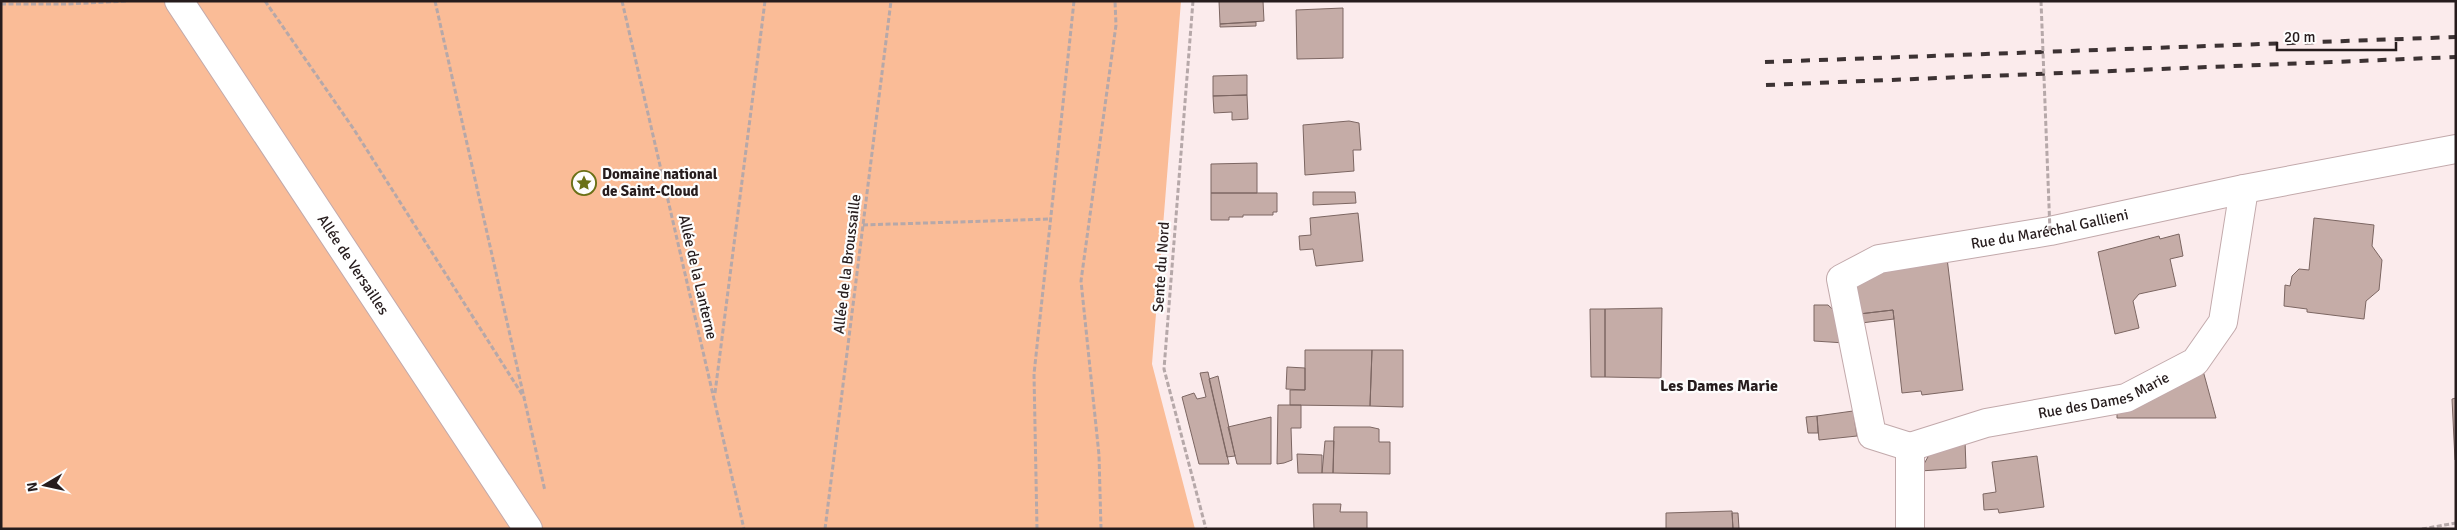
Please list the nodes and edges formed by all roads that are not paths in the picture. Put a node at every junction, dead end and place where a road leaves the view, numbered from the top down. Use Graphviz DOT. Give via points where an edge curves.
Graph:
graph roads {
  1 [pos="179,1"];
  2 [pos="2456,149"];
  3 [pos="2244,189"];
  4 [pos="1910,447"];
  5 [pos="528,529"];
  6 [pos="1910,529"];
  1 -- 5 [label="street, Allée de Versailles"];
  2 -- 3 [label="street, Rue du Maréchal Gallieni"];
  3 -- 4 [label="street, Rue des Dames Marie" via="2224,322 2195,362 2126,398 1986,423"];
  3 -- 4 [label="street, Rue du Maréchal Gallieni" via="2050,231 1879,259 1841,279 1872,434"];
  4 -- 6 [label="street"];
}
